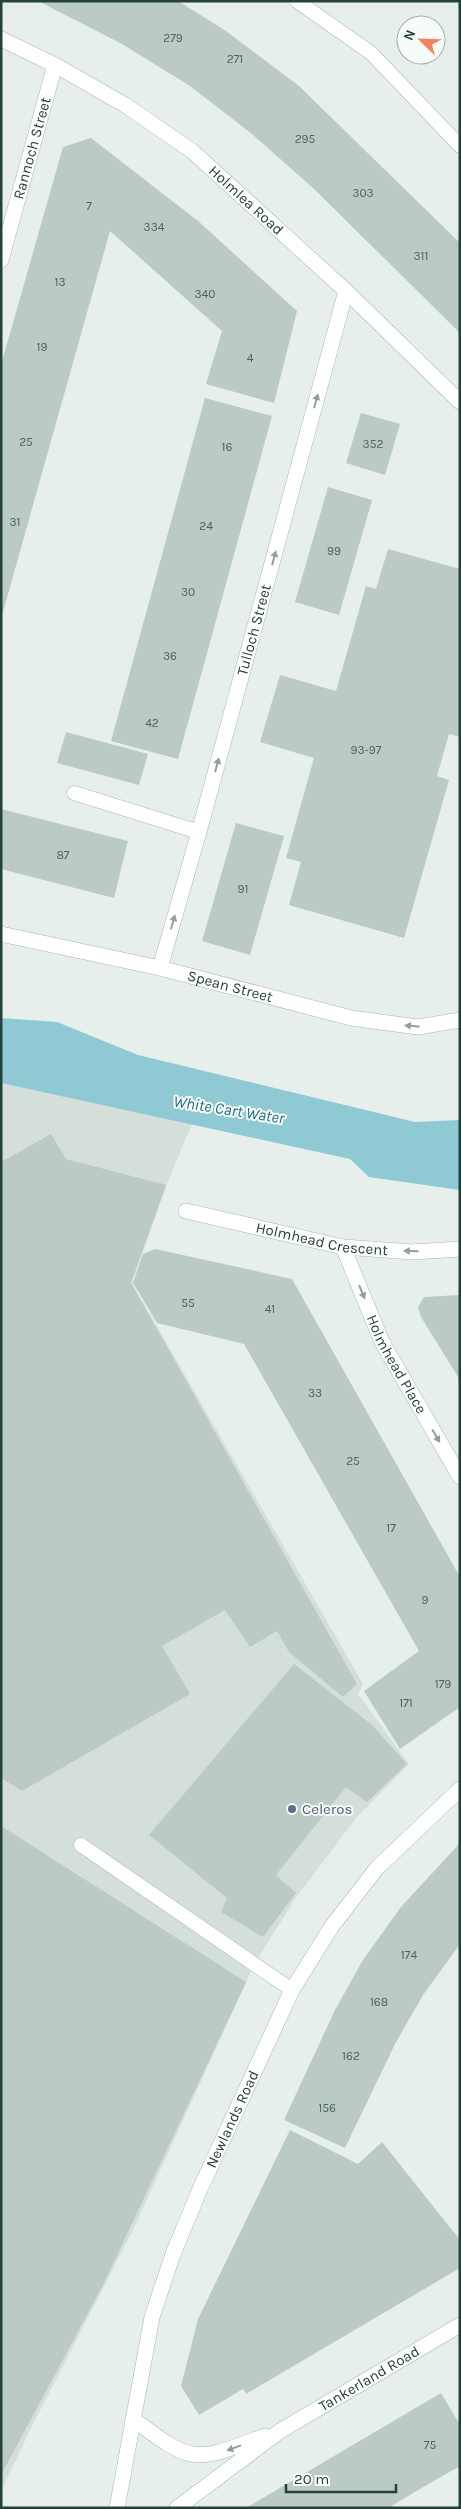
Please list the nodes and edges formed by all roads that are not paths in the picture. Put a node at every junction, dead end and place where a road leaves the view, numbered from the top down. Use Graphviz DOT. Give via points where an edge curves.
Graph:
graph roads {
  1 [pos="297,1"];
  2 [pos="1,39"];
  3 [pos="55,65"];
  4 [pos="460,146"];
  5 [pos="1,260"];
  6 [pos="346,291"];
  7 [pos="460,402"];
  8 [pos="74,793"];
  9 [pos="199,832"];
  10 [pos="1,934"];
  11 [pos="160,968"];
  12 [pos="460,1020"];
  13 [pos="186,1211"];
  14 [pos="343,1247"];
  15 [pos="460,1249"];
  16 [pos="460,1477"];
  17 [pos="460,1789"];
  18 [pos="81,1845"];
  19 [pos="292,1990"];
  20 [pos="460,2325"];
  21 [pos="133,2420"];
  22 [pos="280,2431"];
  23 [pos="117,2508"];
  24 [pos="177,2508"];
  1 -- 4 [label="lane" via="371,53"];
  2 -- 3 [label="street, Holmlea Road"];
  3 -- 5 [label="street, Rannoch Street"];
  3 -- 6 [label="street, Holmlea Road" via="125,105 192,151"];
  6 -- 7 [label="street, Holmlea Road"];
  9 -- 6 [label="street, Tulloch Street, one-way"];
  8 -- 9 [label="lane"];
  11 -- 9 [label="street, Tulloch Street, one-way"];
  10 -- 11 [label="street, Spean Street"];
  12 -- 11 [label="street, Spean Street, one-way" via="418,1027 351,1018"];
  13 -- 14 [label="street, Holmhead Crescent"];
  15 -- 14 [label="street, Holmhead Crescent, one-way" via="413,1252"];
  14 -- 16 [label="street, Holmhead Place, one-way" via="382,1342"];
  17 -- 19 [label="street, Newlands Road" via="378,1868 332,1926"];
  18 -- 19 [label="lane"];
  19 -- 21 [label="street, Newlands Road" via="173,2254 152,2317"];
  20 -- 22 [label="street, Tankerland Road"];
  22 -- 21 [label="street, Tankerland Road, one-way" via="216,2455 196,2456 181,2453"];
  21 -- 23 [label="street, Newlands Road"];
  22 -- 24 [label="street, Tankerland Road"];
}
